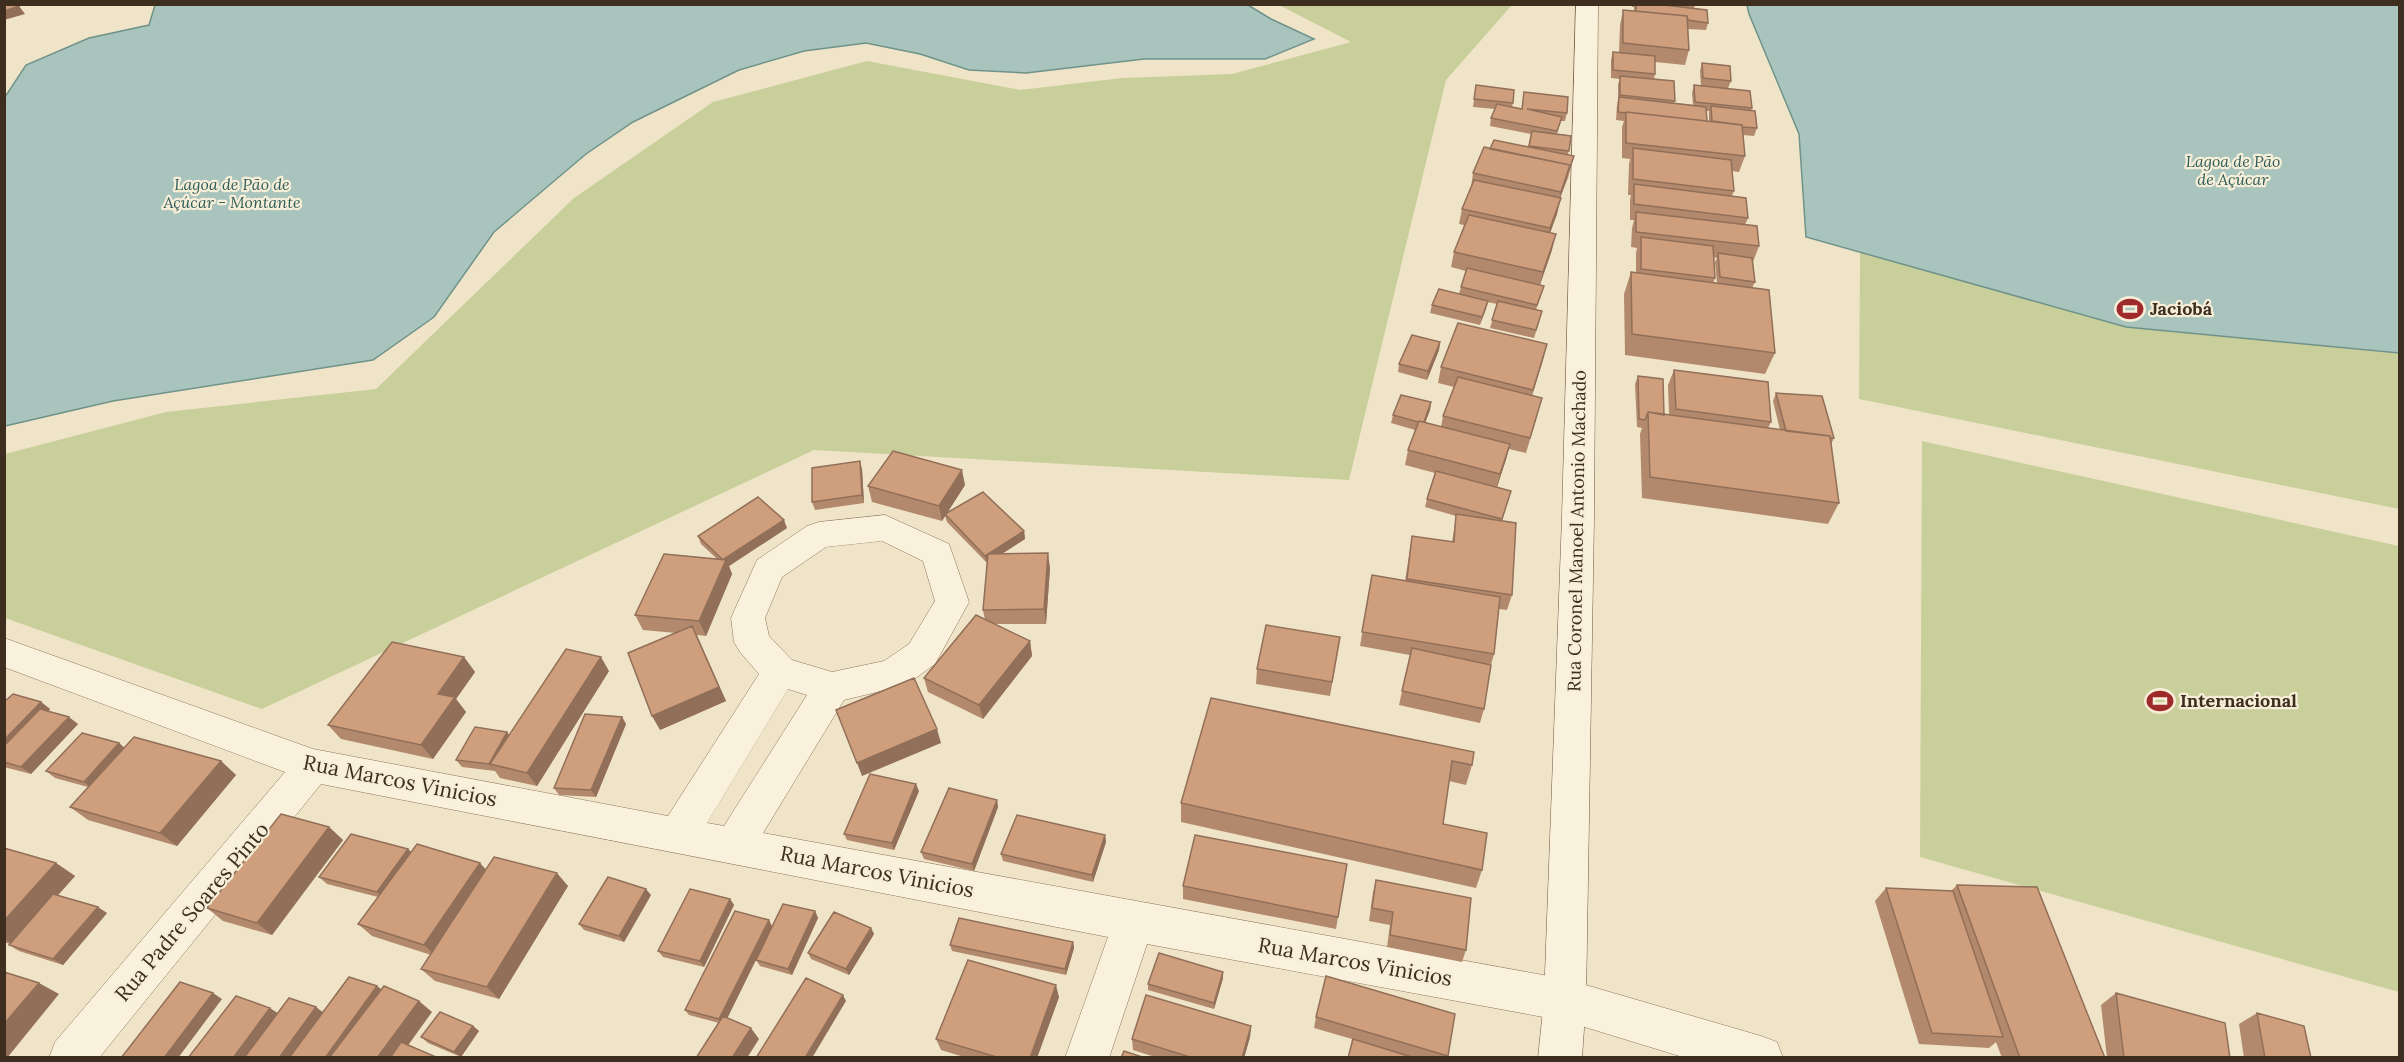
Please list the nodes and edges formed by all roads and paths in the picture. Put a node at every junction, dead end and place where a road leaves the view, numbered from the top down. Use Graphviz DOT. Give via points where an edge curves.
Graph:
graph roads {
  1 [pos="1587,4"];
  2 [pos="4,652"];
  3 [pos="780,672"];
  4 [pos="832,687"];
  5 [pos="313,766"];
  6 [pos="678,834"];
  7 [pos="734,845"];
  8 [pos="1134,922"];
  9 [pos="1564,1000"];
  10 [pos="71,1058"];
  11 [pos="1087,1058"];
  12 [pos="1560,1058"];
  13 [pos="1761,1058"];
  1 -- 9 [label="street, Rua Coronel Manoel Antonio Machado"];
  2 -- 5 [label="street, Rua Marcos Vinicios"];
  3 -- 4 [label="street"];
  3 -- 4 [label="street" via="752,642 748,618 770,568 819,535 885,528 937,553 952,602 922,654 892,674"];
  3 -- 6 [label="street"];
  4 -- 7 [label="street"];
  5 -- 6 [label="street, Rua Marcos Vinicios"];
  5 -- 10 [label="street, Rua Padre Soares Pinto"];
  6 -- 7 [label="street, Rua Marcos Vinicios"];
  7 -- 8 [label="street, Rua Marcos Vinicios"];
  8 -- 9 [label="street, Rua Marcos Vinicios"];
  8 -- 11 [label="street"];
  9 -- 12 [label="street, Rua Coronel Manoel Antonio Machado"];
  9 -- 13 [label="street, Rua Marcos Vinicios"];
}
